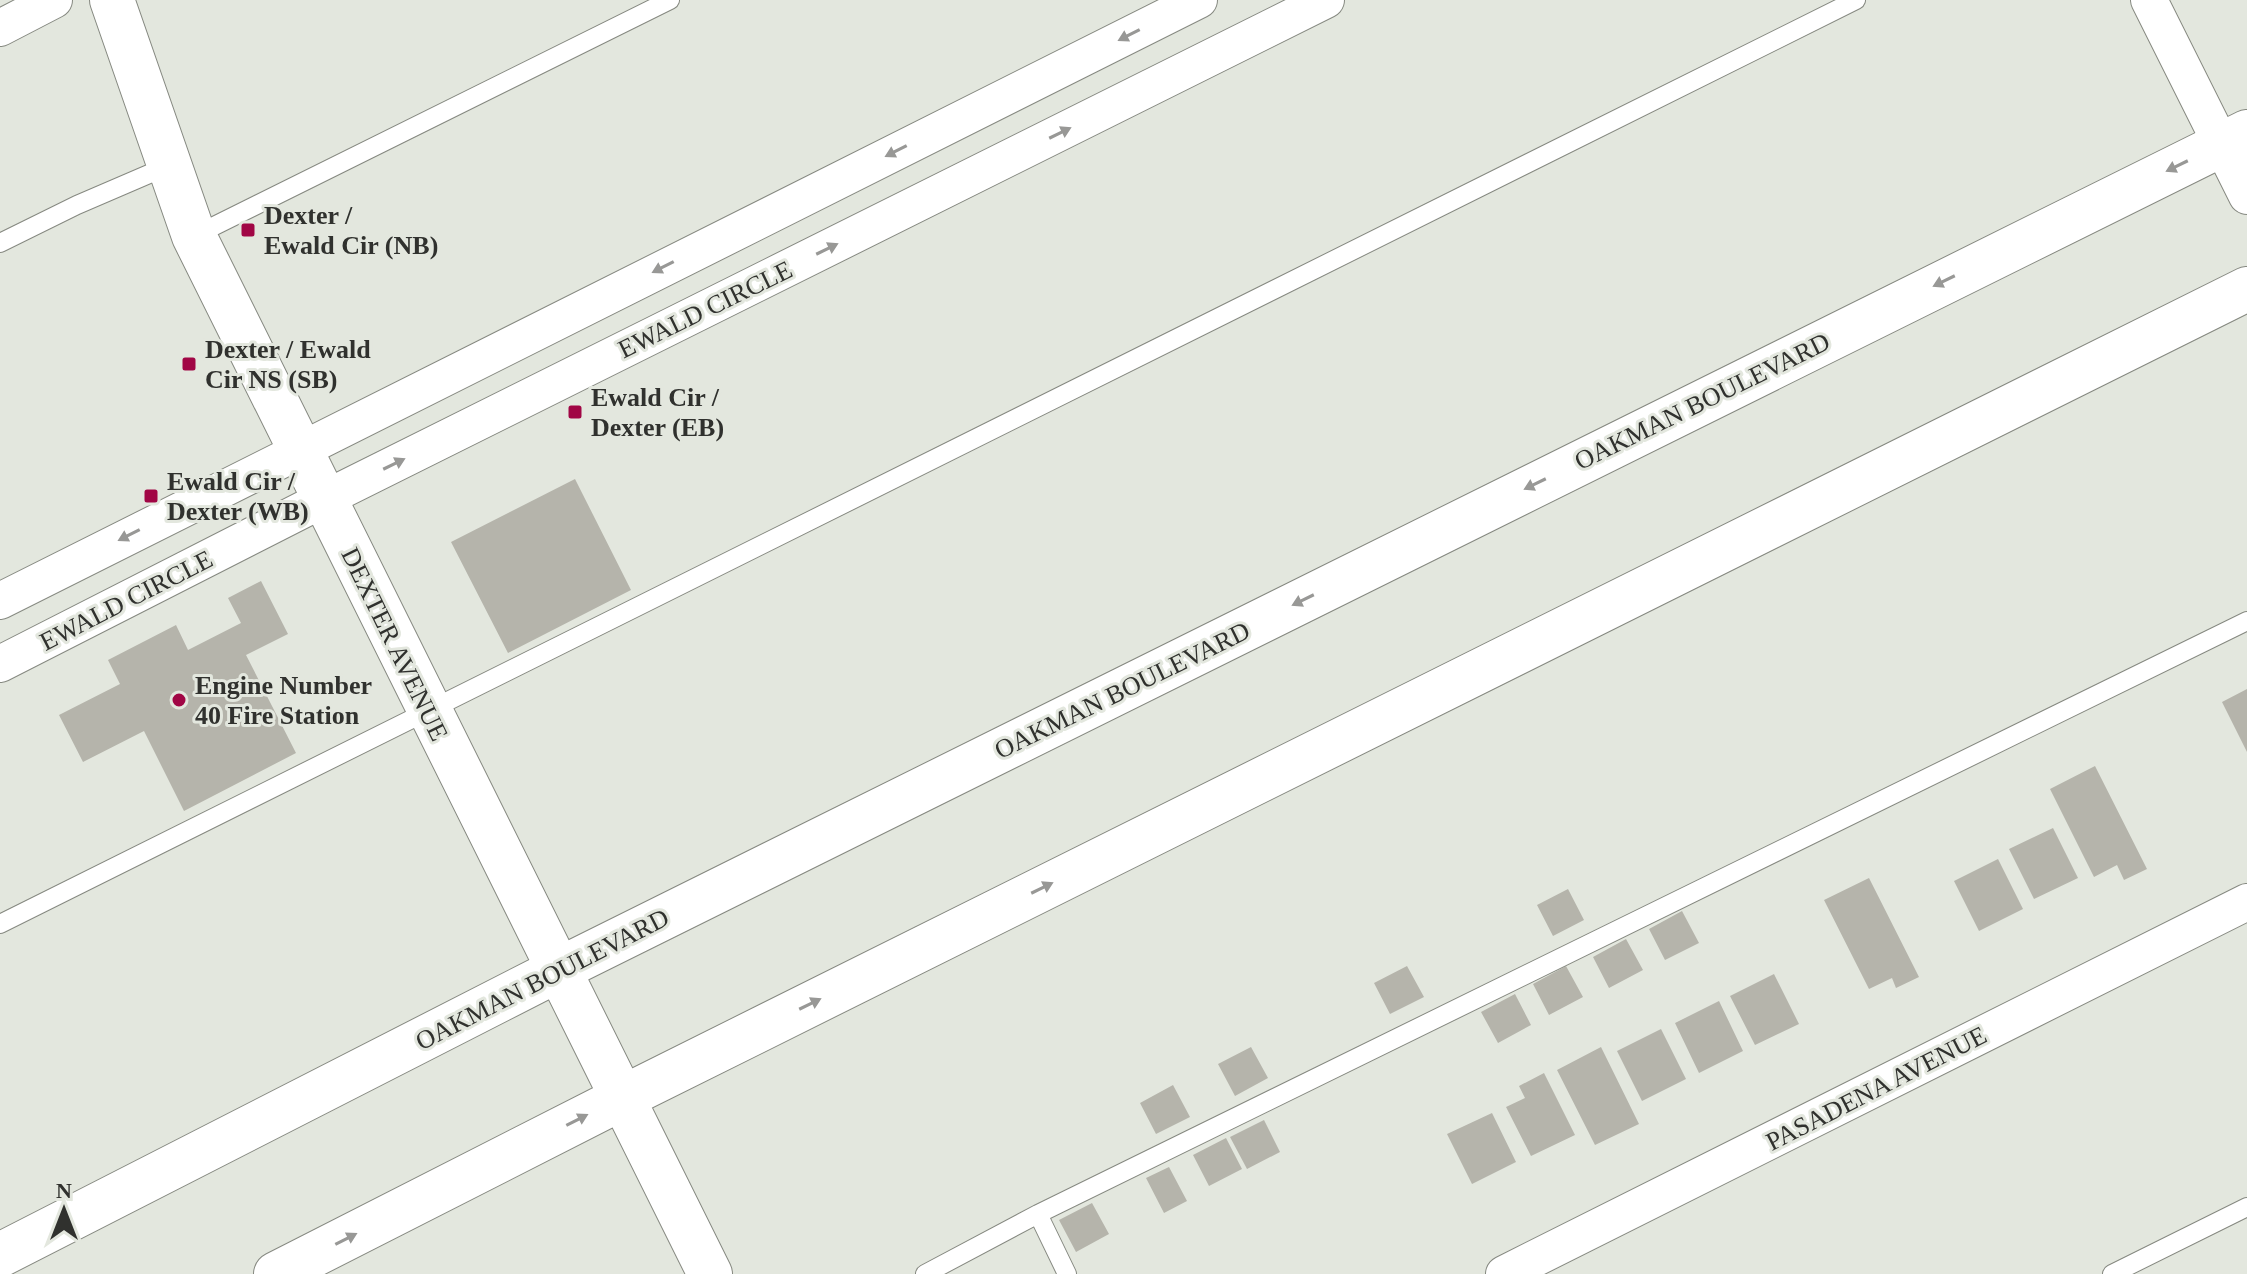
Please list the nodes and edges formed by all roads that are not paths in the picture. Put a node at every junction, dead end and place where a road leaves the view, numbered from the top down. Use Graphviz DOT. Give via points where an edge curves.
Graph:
graph roads {
  1 [pos="54,0"];
  2 [pos="112,0"];
  3 [pos="670,0"];
  4 [pos="1199,0"];
  5 [pos="1326,0"];
  6 [pos="1856,0"];
  7 [pos="2149,0"];
  8 [pos="0,28"];
  9 [pos="2234,139"];
  10 [pos="170,165"];
  11 [pos="2247,196"];
  12 [pos="194,236"];
  13 [pos="0,243"];
  14 [pos="2247,289"];
  15 [pos="299,449"];
  16 [pos="324,499"];
  17 [pos="0,601"];
  18 [pos="2247,621"];
  19 [pos="0,664"];
  20 [pos="428,712"];
  21 [pos="2247,902"];
  22 [pos="0,924"];
  23 [pos="558,970"];
  24 [pos="622,1098"];
  25 [pos="2247,1207"];
  26 [pos="1038,1214"];
  27 [pos="0,1255"];
  28 [pos="276,1274"];
  29 [pos="710,1274"];
  30 [pos="925,1274"];
  31 [pos="1067,1274"];
  32 [pos="1504,1274"];
  33 [pos="2112,1274"];
  1 -- 8 [label="street"];
  2 -- 10 [label="street, DEXTER AVENUE"];
  3 -- 12 [label="lane"];
  4 -- 15 [label="street, one-way"];
  16 -- 5 [label="street, EWALD CIRCLE, one-way"];
  6 -- 20 [label="lane"];
  7 -- 9 [label="street"];
  9 -- 11 [label="street"];
  9 -- 23 [label="street, OAKMAN BOULEVARD, one-way"];
  10 -- 12 [label="street, DEXTER AVENUE"];
  10 -- 13 [label="lane"];
  12 -- 15 [label="street, DEXTER AVENUE"];
  24 -- 14 [label="street, one-way"];
  15 -- 16 [label="street, DEXTER AVENUE"];
  15 -- 17 [label="street, one-way"];
  16 -- 19 [label="street, EWALD CIRCLE"];
  16 -- 20 [label="street, DEXTER AVENUE"];
  18 -- 26 [label="lane"];
  20 -- 22 [label="lane"];
  20 -- 23 [label="street, DEXTER AVENUE"];
  21 -- 32 [label="street, PASADENA AVENUE"];
  23 -- 24 [label="street, DEXTER AVENUE"];
  23 -- 27 [label="street, OAKMAN BOULEVARD"];
  28 -- 24 [label="street, one-way"];
  24 -- 29 [label="street, DEXTER AVENUE"];
  25 -- 33 [label="lane"];
  26 -- 30 [label="lane"];
  26 -- 31 [label="lane"];
}
